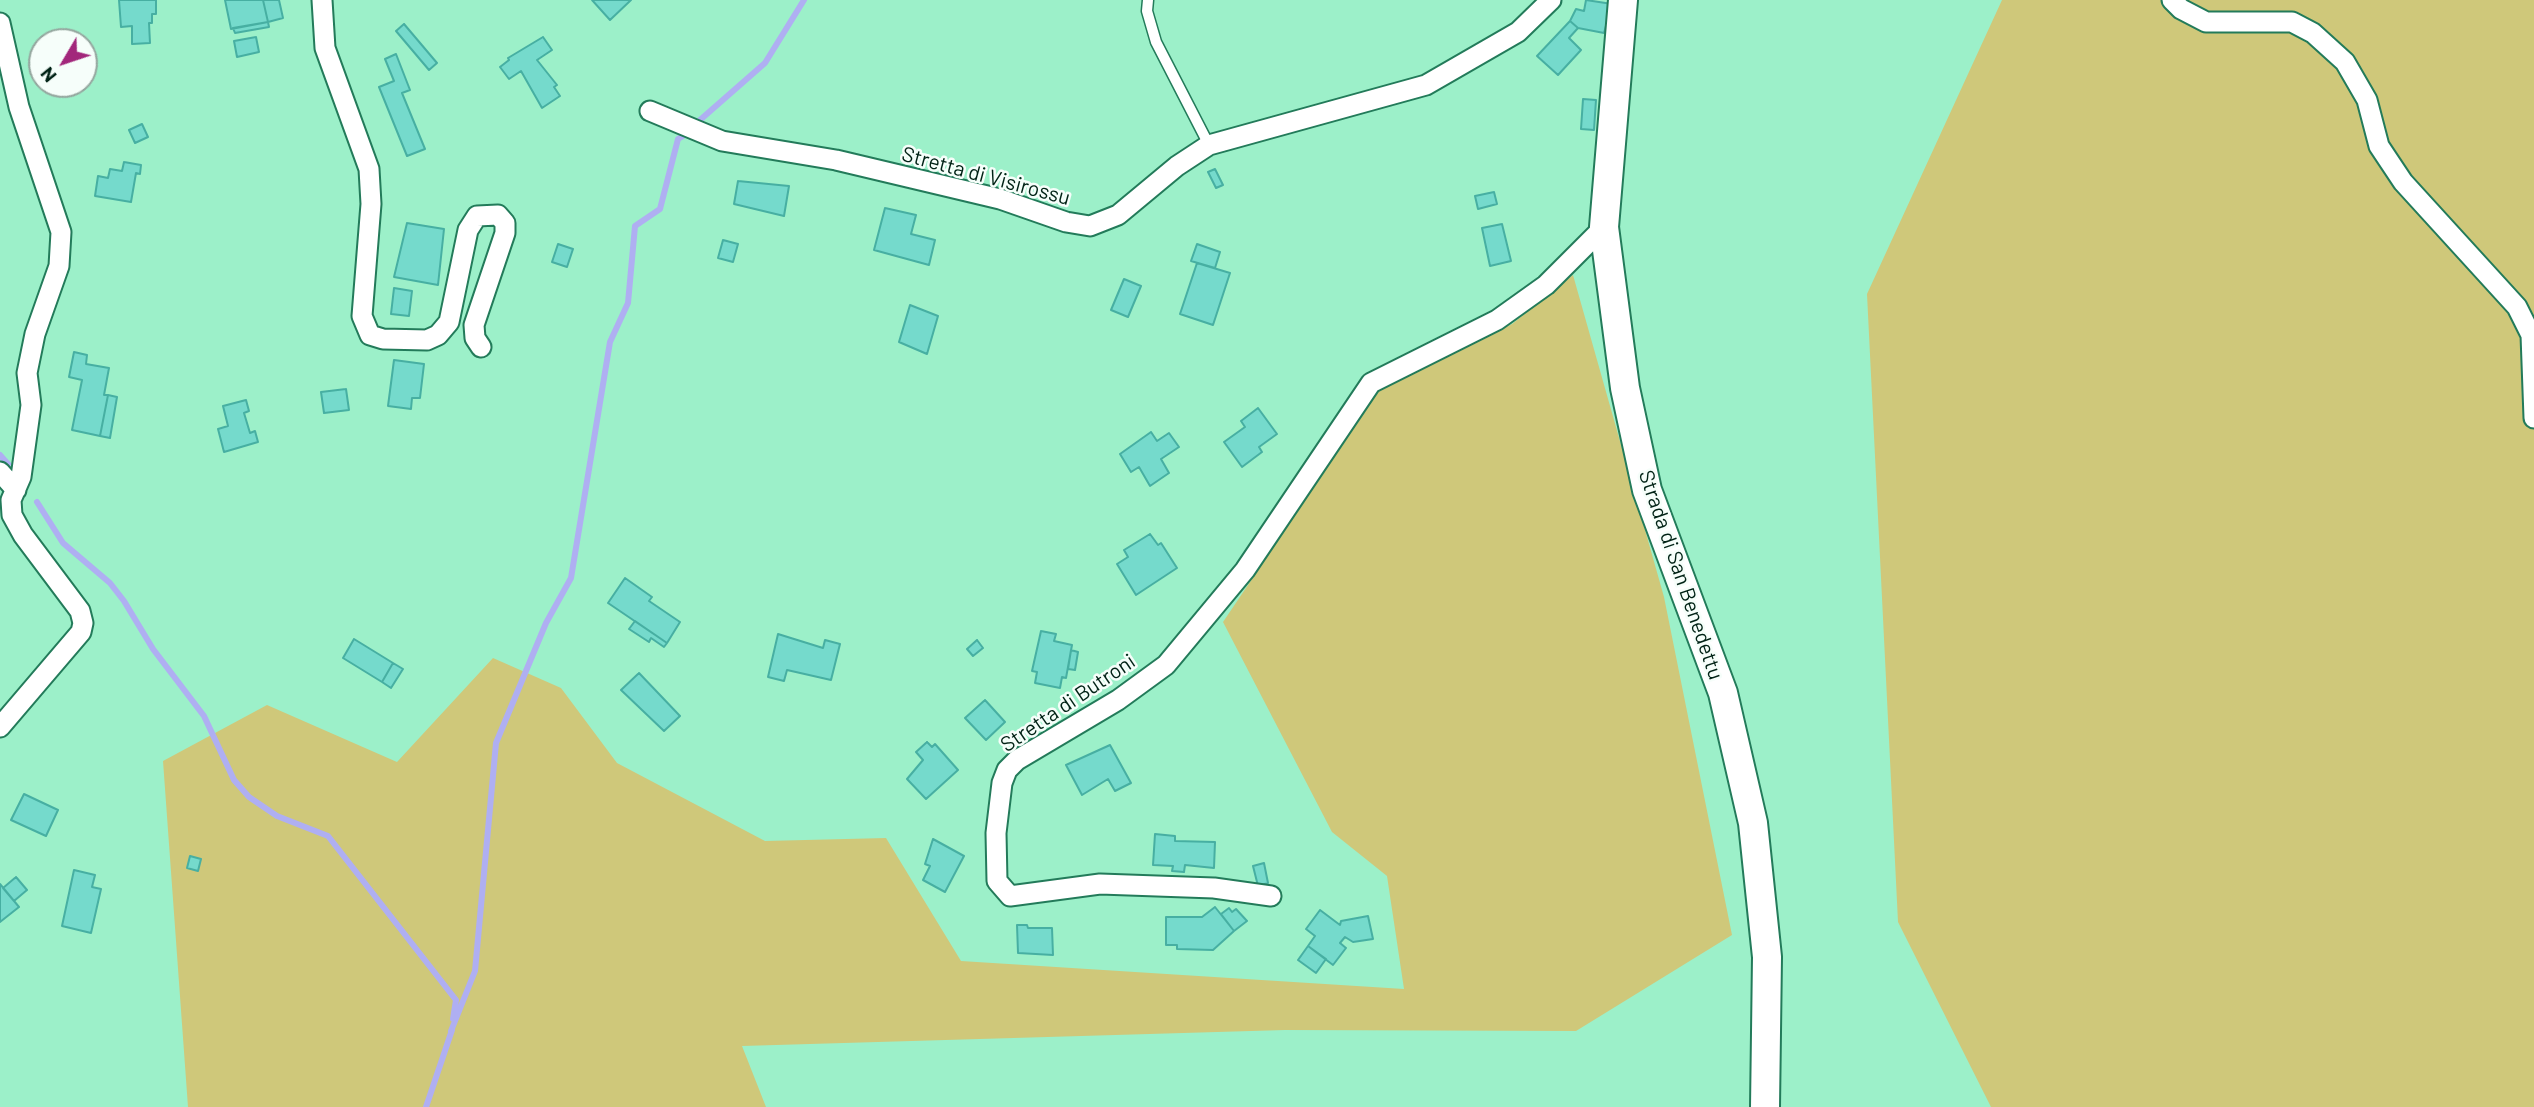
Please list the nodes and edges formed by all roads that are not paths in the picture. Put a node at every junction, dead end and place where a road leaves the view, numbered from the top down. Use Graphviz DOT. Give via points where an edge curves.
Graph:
graph roads {
  1 [pos="322,0"];
  2 [pos="1148,0"];
  3 [pos="1551,0"];
  4 [pos="1623,0"];
  5 [pos="2172,0"];
  6 [pos="0,23"];
  7 [pos="650,111"];
  8 [pos="1209,145"];
  9 [pos="1604,227"];
  10 [pos="481,347"];
  11 [pos="2534,418"];
  12 [pos="0,472"];
  13 [pos="16,490"];
  14 [pos="0,727"];
  15 [pos="1270,896"];
  16 [pos="1765,1107"];
  1 -- 10 [label="street" via="325,48 369,169 371,204 362,316 370,335 427,340 438,335 449,322 468,230 477,216 498,215 505,223 505,233 474,325"];
  2 -- 8 [label="lane" via="1156,42"];
  3 -- 8 [label="street, Stretta di Visirossu" via="1518,32 1426,85"];
  4 -- 9 [label="street, Strada di San Benedettu"];
  5 -- 11 [label="street" via="2206,22 2292,22 2313,33 2345,62 2367,100 2379,146 2403,181 2517,307 2530,335"];
  6 -- 13 [label="street" via="19,107 61,232 59,265 27,373 30,405"];
  7 -- 8 [label="street, Stretta di Visirossu" via="722,141 836,160 1090,226 1118,215"];
  9 -- 15 [label="street, Stretta di Butroni" via="1546,285 1497,320 1371,383 1245,570 1166,665 1007,770 996,833 997,881 1010,897 1100,884 1214,888"];
  9 -- 16 [label="street, Strada di San Benedettu" via="1625,388 1647,490 1723,693 1753,824 1768,957"];
  12 -- 13 [label="street"];
  13 -- 14 [label="street" via="12,515 80,611 83,623 81,632"];
}
